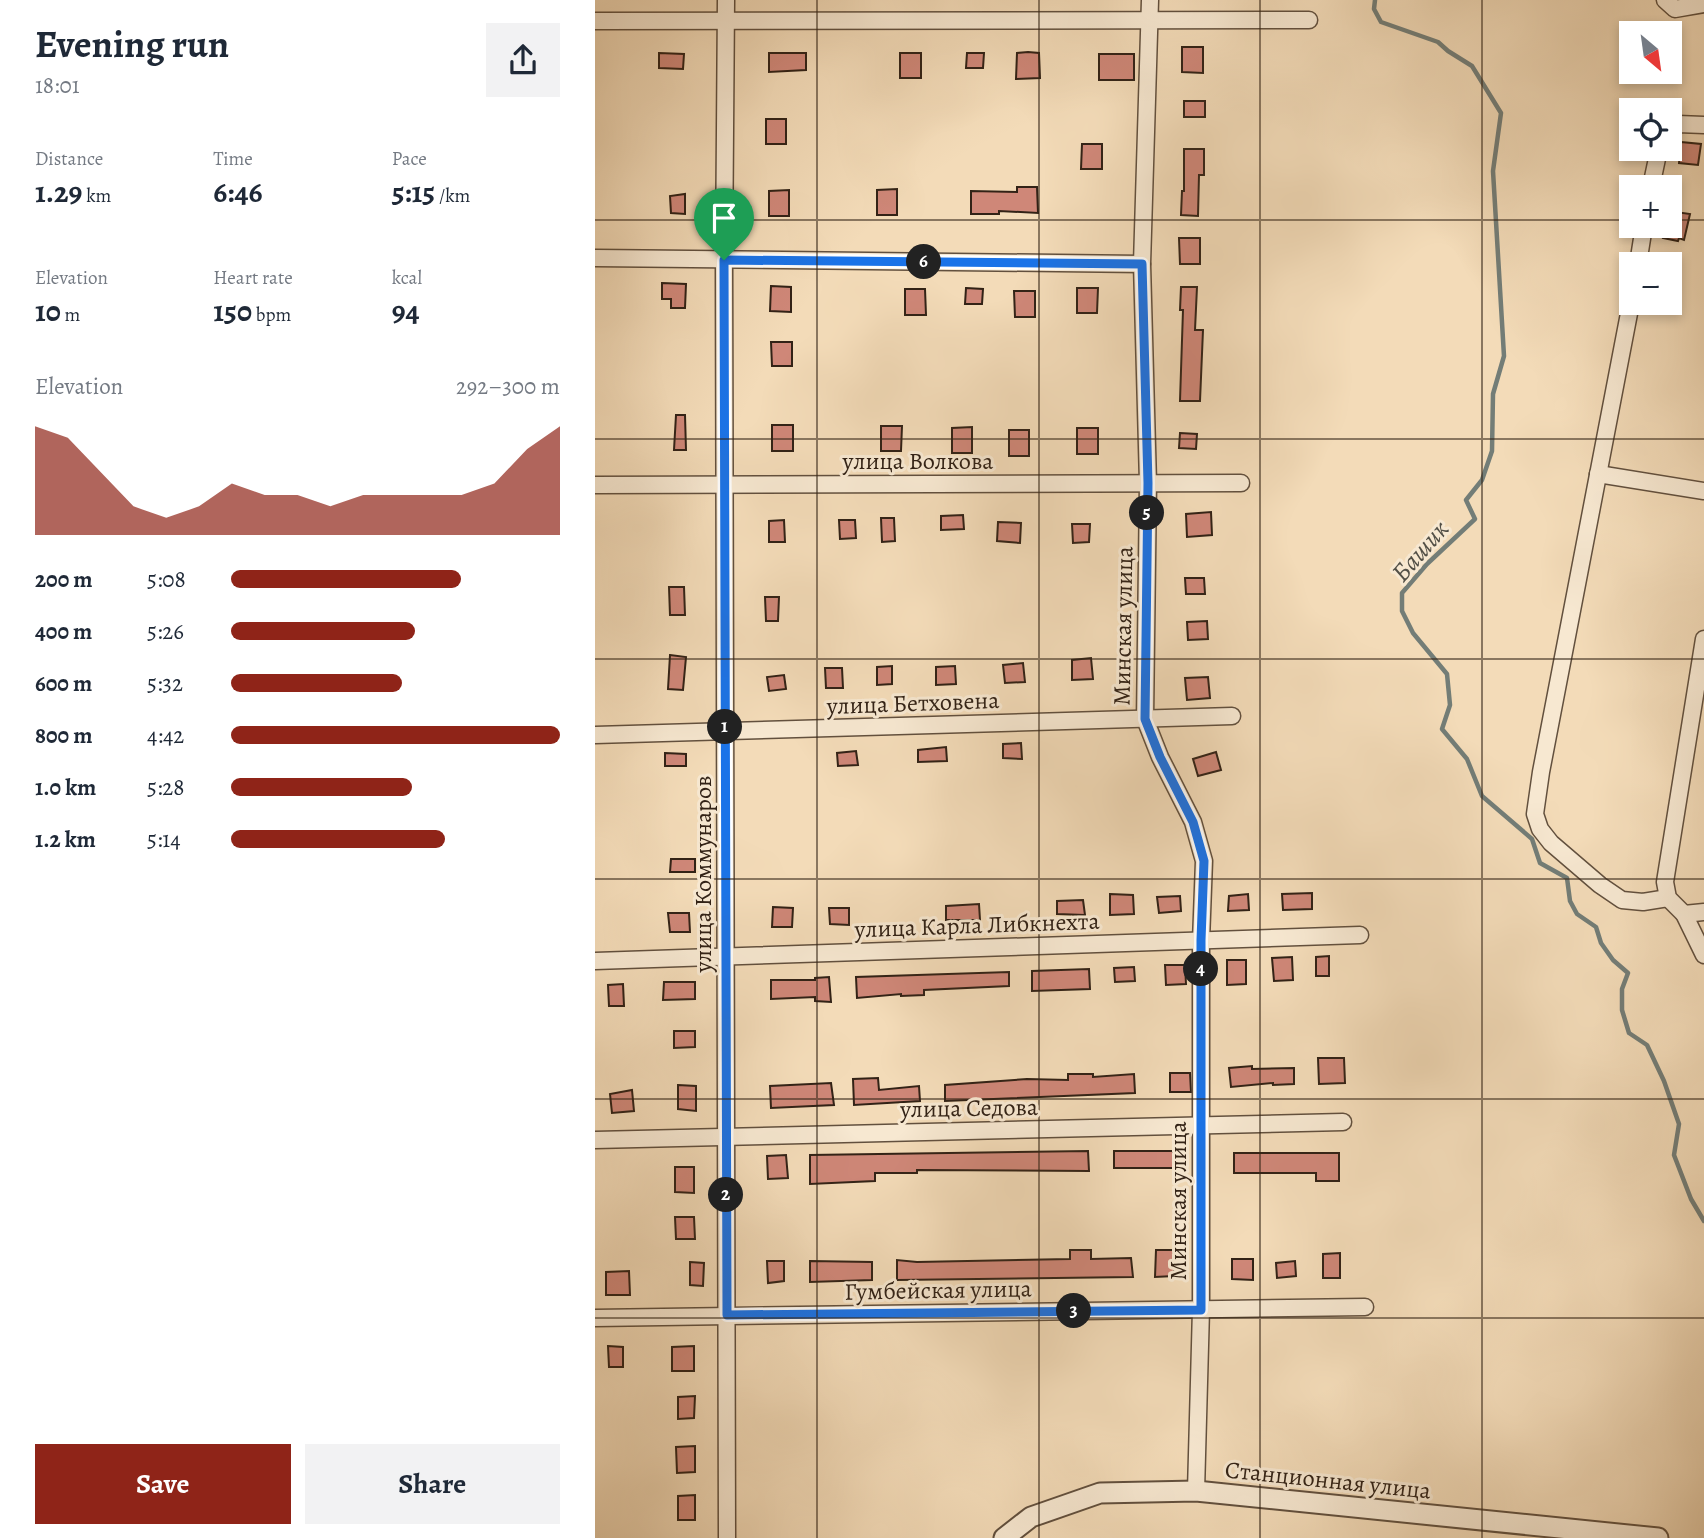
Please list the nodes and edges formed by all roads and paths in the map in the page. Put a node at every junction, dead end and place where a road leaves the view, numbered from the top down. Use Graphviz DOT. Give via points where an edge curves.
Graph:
graph roads {
  1 [pos="726,0"];
  2 [pos="1150,0"];
  3 [pos="1665,0"];
  4 [pos="1704,4"];
  5 [pos="726,20"];
  6 [pos="1309,20"];
  7 [pos="595,21"];
  8 [pos="1149,21"];
  9 [pos="1682,124"];
  10 [pos="1704,125"];
  11 [pos="595,258"];
  12 [pos="724,260"];
  13 [pos="1142,264"];
  14 [pos="1629,315"];
  15 [pos="1598,474"];
  16 [pos="1148,483"];
  17 [pos="1241,483"];
  18 [pos="725,484"];
  19 [pos="595,485"];
  20 [pos="1704,491"];
  21 [pos="1704,639"];
  22 [pos="1232,716"];
  23 [pos="1145,719"];
  24 [pos="725,731"];
  25 [pos="595,735"];
  26 [pos="1668,898"];
  27 [pos="1704,912"];
  28 [pos="1683,914"];
  29 [pos="1360,935"];
  30 [pos="1201,940"];
  31 [pos="1704,955"];
  32 [pos="726,957"];
  33 [pos="595,961"];
  34 [pos="1343,1122"];
  35 [pos="1201,1125"];
  36 [pos="726,1137"];
  37 [pos="595,1140"];
  38 [pos="1365,1307"];
  39 [pos="1201,1310"];
  40 [pos="727,1315"];
  41 [pos="595,1318"];
  42 [pos="1196,1491"];
  43 [pos="727,1538"];
  44 [pos="1004,1538"];
  45 [pos="1658,1538"];
  1 -- 5 [label="street, улица Коммунаров"];
  2 -- 8 [label="street, Минская улица"];
  3 -- 4 [label="street" via="1675,9"];
  5 -- 7 [label="street"];
  5 -- 8 [label="street"];
  5 -- 12 [label="street, улица Коммунаров"];
  6 -- 8 [label="street"];
  8 -- 13 [label="street, Минская улица"];
  9 -- 10 [label="street"];
  11 -- 12 [label="street"];
  12 -- 13 [label="street"];
  12 -- 18 [label="street, улица Коммунаров"];
  13 -- 16 [label="street, Минская улица"];
  14 -- 15 [label="street"];
  15 -- 20 [label="street"];
  15 -- 26 [label="street" via="1535,814 1551,843 1622,900"];
  16 -- 17 [label="street, улица Волкова"];
  16 -- 18 [label="street, улица Волкова"];
  16 -- 23 [label="street, Минская улица"];
  18 -- 19 [label="street, улица Волкова"];
  18 -- 24 [label="street, улица Коммунаров"];
  21 -- 26 [label="street" via="1665,882"];
  22 -- 23 [label="street, улица Бетховена"];
  23 -- 24 [label="street, улица Бетховена"];
  23 -- 30 [label="street, Минская улица" via="1193,822 1204,861"];
  24 -- 25 [label="street, улица Бетховена"];
  24 -- 32 [label="street, улица Коммунаров"];
  26 -- 28 [label="street"];
  27 -- 28 [label="street"];
  28 -- 31 [label="street"];
  29 -- 30 [label="street, улица Карла Либкнехта"];
  30 -- 32 [label="street, улица Карла Либкнехта"];
  30 -- 35 [label="street, Минская улица"];
  32 -- 33 [label="street, улица Карла Либкнехта"];
  32 -- 36 [label="street, улица Коммунаров"];
  34 -- 35 [label="street, улица Седова"];
  35 -- 36 [label="street, улица Седова"];
  35 -- 39 [label="street, Минская улица"];
  36 -- 37 [label="street, улица Седова"];
  36 -- 40 [label="street, улица Коммунаров"];
  38 -- 39 [label="street, Гумбейская улица"];
  39 -- 40 [label="street, Гумбейская улица"];
  39 -- 42 [label="street, Минская улица"];
  40 -- 41 [label="street, Гумбейская улица"];
  40 -- 43 [label="street, улица Коммунаров"];
  42 -- 44 [label="street, Станционная улица" via="1100,1493 1031,1517"];
  42 -- 45 [label="street, Станционная улица"];
}
